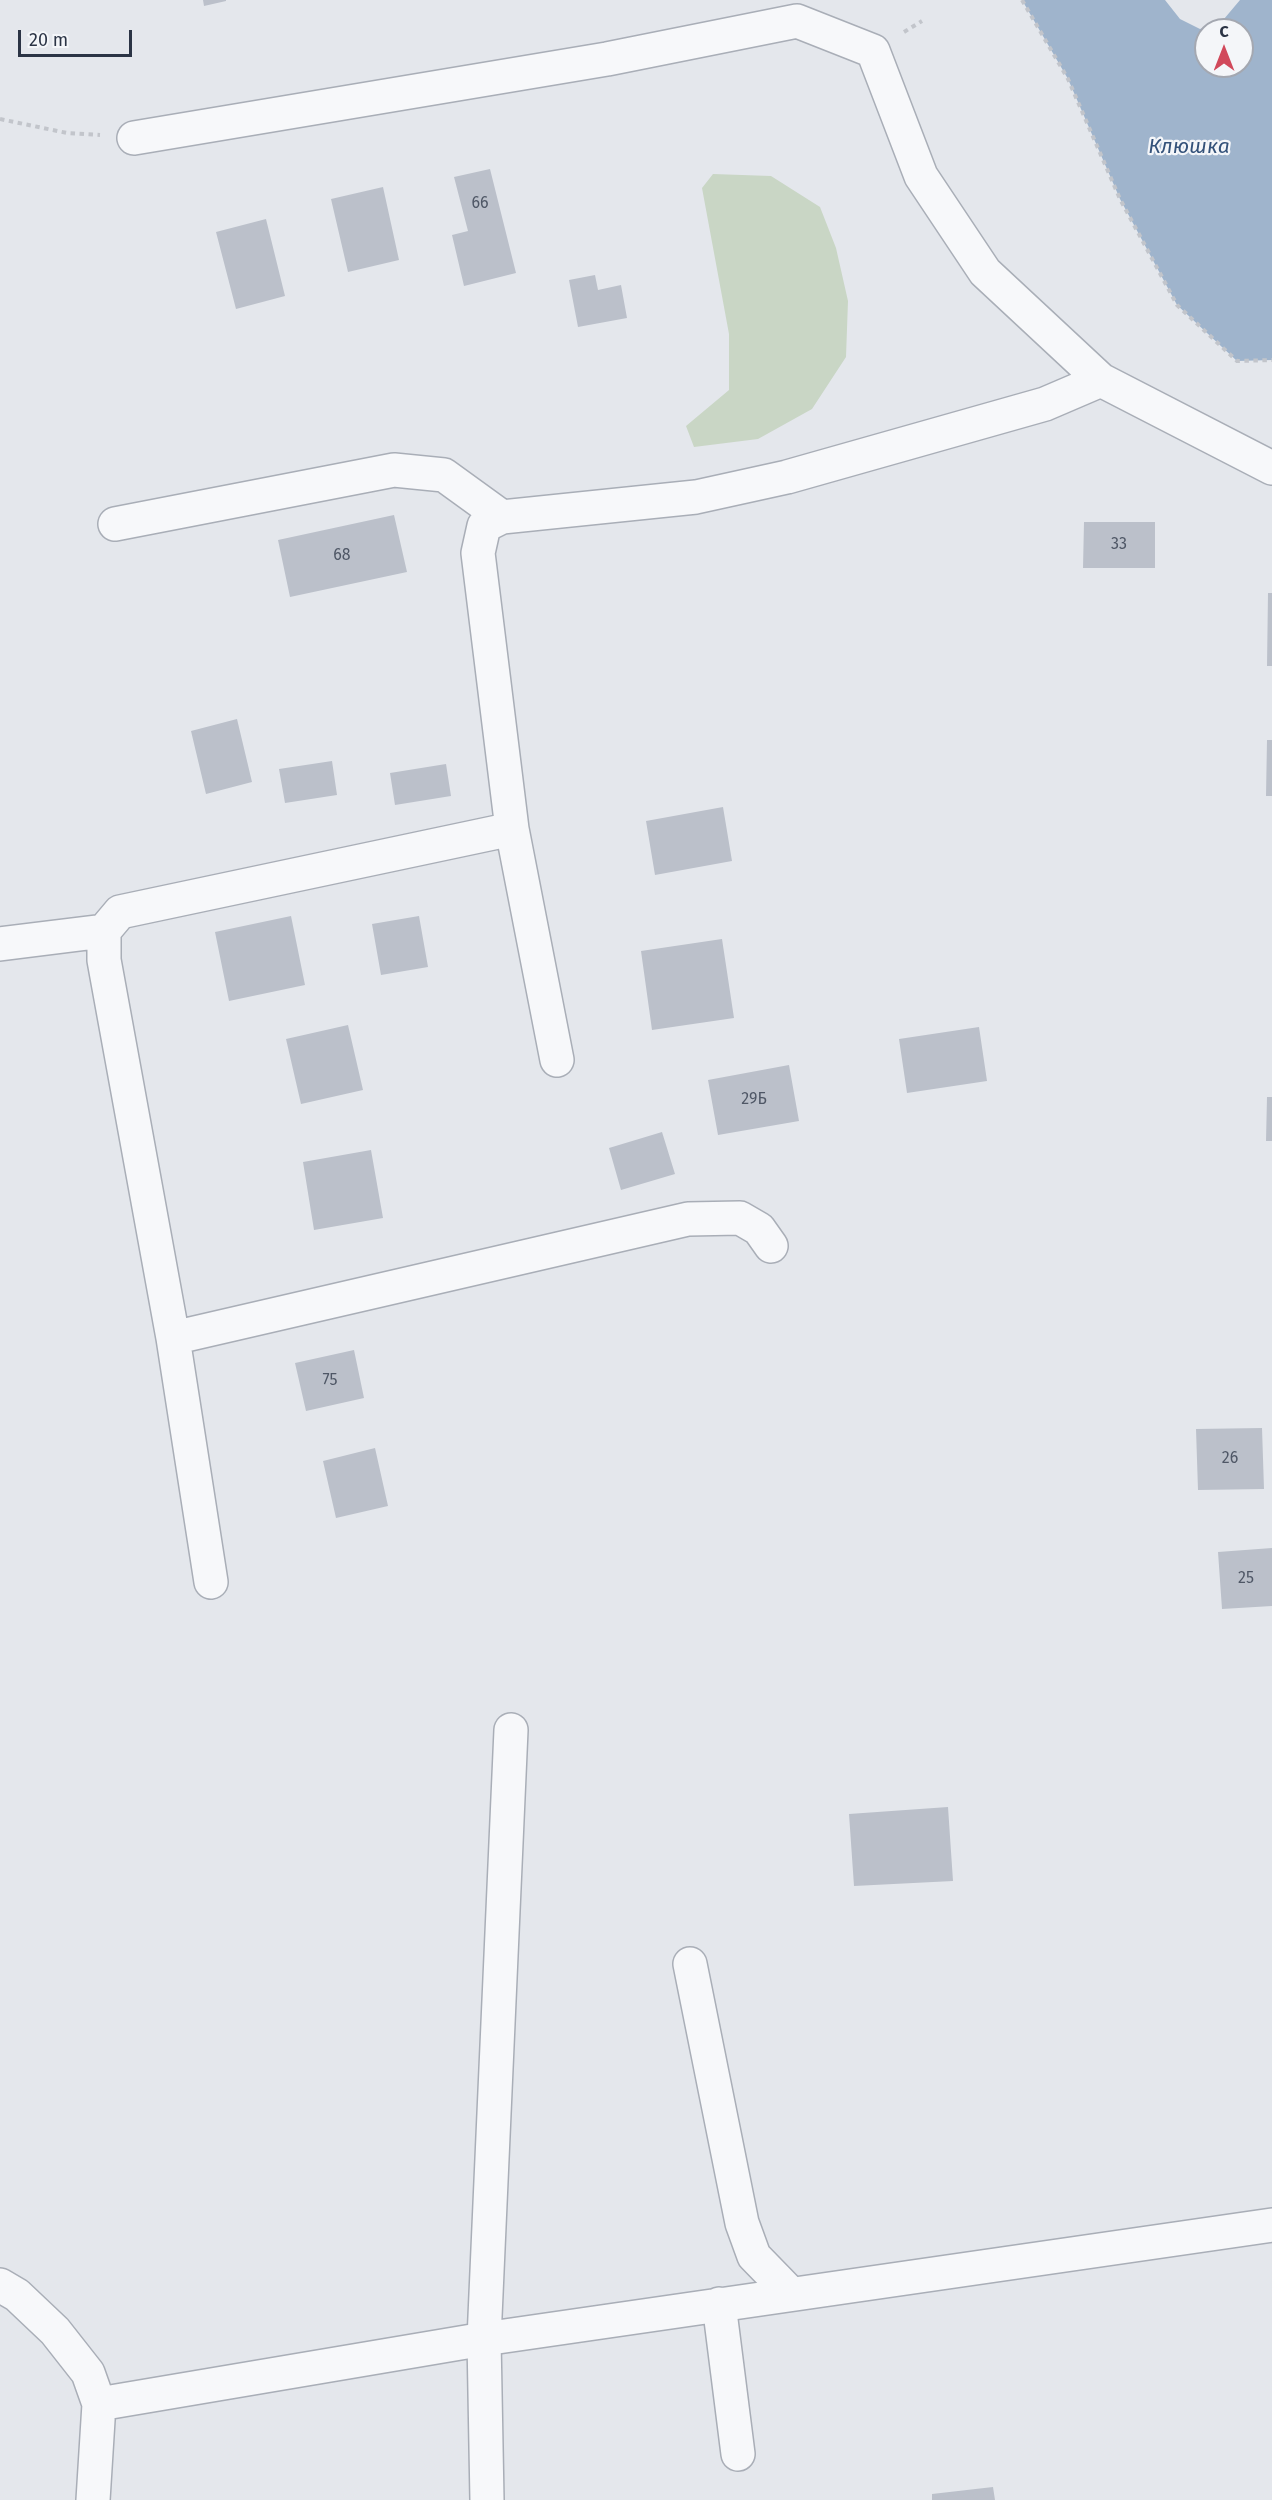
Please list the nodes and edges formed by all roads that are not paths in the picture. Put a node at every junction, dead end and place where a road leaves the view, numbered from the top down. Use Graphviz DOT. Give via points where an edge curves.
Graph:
graph roads {
  1 [pos="134,138"];
  2 [pos="1101,380"];
  3 [pos="1272,468"];
  4 [pos="502,517"];
  5 [pos="115,524"];
  6 [pos="512,829"];
  7 [pos="104,931"];
  8 [pos="0,944"];
  9 [pos="557,1060"];
  10 [pos="771,1246"];
  11 [pos="173,1338"];
  12 [pos="211,1582"];
  13 [pos="511,1730"];
  14 [pos="690,1964"];
  15 [pos="1272,2225"];
  16 [pos="0,2286"];
  17 [pos="791,2294"];
  18 [pos="719,2304"];
  19 [pos="484,2339"];
  20 [pos="99,2404"];
  21 [pos="738,2454"];
  22 [pos="93,2500"];
  23 [pos="488,2500"];
  1 -- 2 [label="street" via="607,59 797,21 873,51 921,176 984,273"];
  2 -- 3 [label="street"];
  2 -- 4 [label="street" via="1045,404 787,477 696,498"];
  4 -- 5 [label="street" via="444,475 394,470"];
  4 -- 6 [label="street" via="484,526 478,553"];
  6 -- 7 [label="street" via="120,912"];
  6 -- 9 [label="street"];
  7 -- 8 [label="street"];
  7 -- 11 [label="street" via="104,960"];
  10 -- 11 [label="street" via="759,1229 740,1218 688,1219"];
  11 -- 12 [label="street"];
  13 -- 19 [label="street"];
  14 -- 17 [label="street" via="742,2223 753,2256"];
  15 -- 17 [label="street"];
  16 -- 20 [label="street" via="17,2295 55,2331 88,2373"];
  17 -- 18 [label="street"];
  18 -- 19 [label="street"];
  18 -- 21 [label="street"];
  19 -- 20 [label="street"];
  19 -- 23 [label="street"];
  20 -- 22 [label="street"];
}
